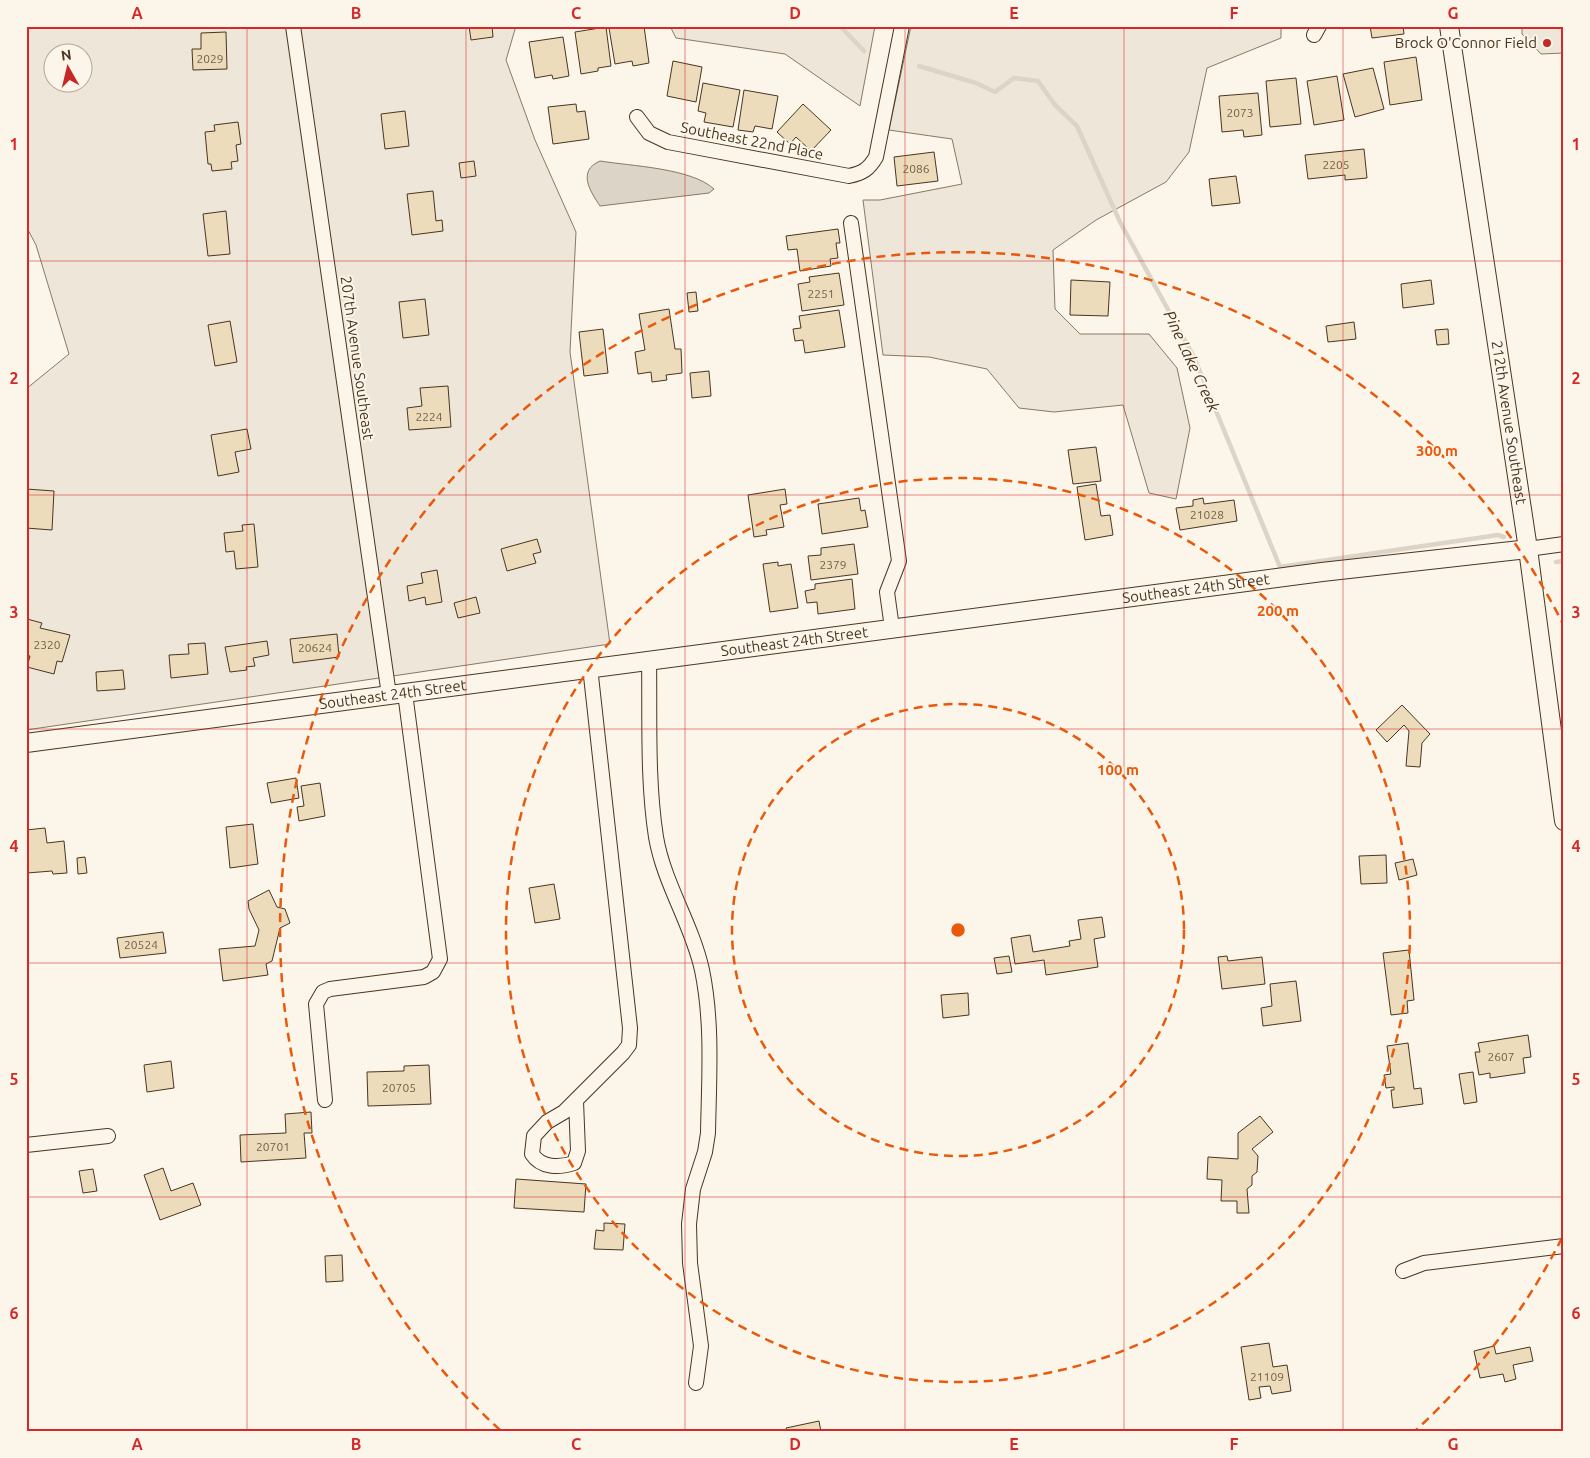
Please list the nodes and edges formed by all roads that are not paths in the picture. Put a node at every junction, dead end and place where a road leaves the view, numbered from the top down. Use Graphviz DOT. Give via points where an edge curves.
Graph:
graph roads {
  1 [pos="293,26"];
  2 [pos="902,26"];
  3 [pos="1449,26"];
  4 [pos="637,117"];
  5 [pos="851,223"];
  6 [pos="1564,544"];
  7 [pos="1528,549"];
  8 [pos="892,628"];
  9 [pos="649,659"];
  10 [pos="590,667"];
  11 [pos="397,694"];
  12 [pos="26,743"];
  13 [pos="1564,821"];
  14 [pos="325,1100"];
  15 [pos="576,1101"];
  16 [pos="108,1136"];
  17 [pos="26,1145"];
  18 [pos="1564,1246"];
  19 [pos="1403,1271"];
  20 [pos="696,1383"];
  1 -- 11 [label="street, 207th Avenue Southeast"];
  2 -- 4 [label="street, Southeast 22nd Place" via="876,157 869,168 849,176 668,142 649,133"];
  3 -- 7 [label="street, 212th Avenue Southeast"];
  5 -- 8 [label="street" via="898,561 887,592"];
  6 -- 7 [label="street, Southeast 24th Street"];
  7 -- 8 [label="street, Southeast 24th Street" via="1322,572"];
  7 -- 13 [label="street, 212th Avenue Southeast"];
  8 -- 9 [label="street, Southeast 24th Street"];
  9 -- 10 [label="street, Southeast 24th Street"];
  9 -- 20 [label="street" via="651,782 656,838 668,880 700,962 707,1014 708,1133 693,1188 689,1224 690,1263 701,1346"];
  10 -- 11 [label="street, Southeast 24th Street"];
  10 -- 15 [label="street" via="630,1028 629,1046"];
  11 -- 12 [label="street, Southeast 24th Street"];
  11 -- 14 [label="street, 207th Avenue Southeast" via="440,959 433,972 424,977 323,992 316,1004"];
  15 -- 15 [label="street" via="534,1136 532,1154 537,1162 554,1166 574,1163 578,1150"];
  16 -- 17 [label="street"];
  18 -- 19 [label="street" via="1424,1263"];
}
